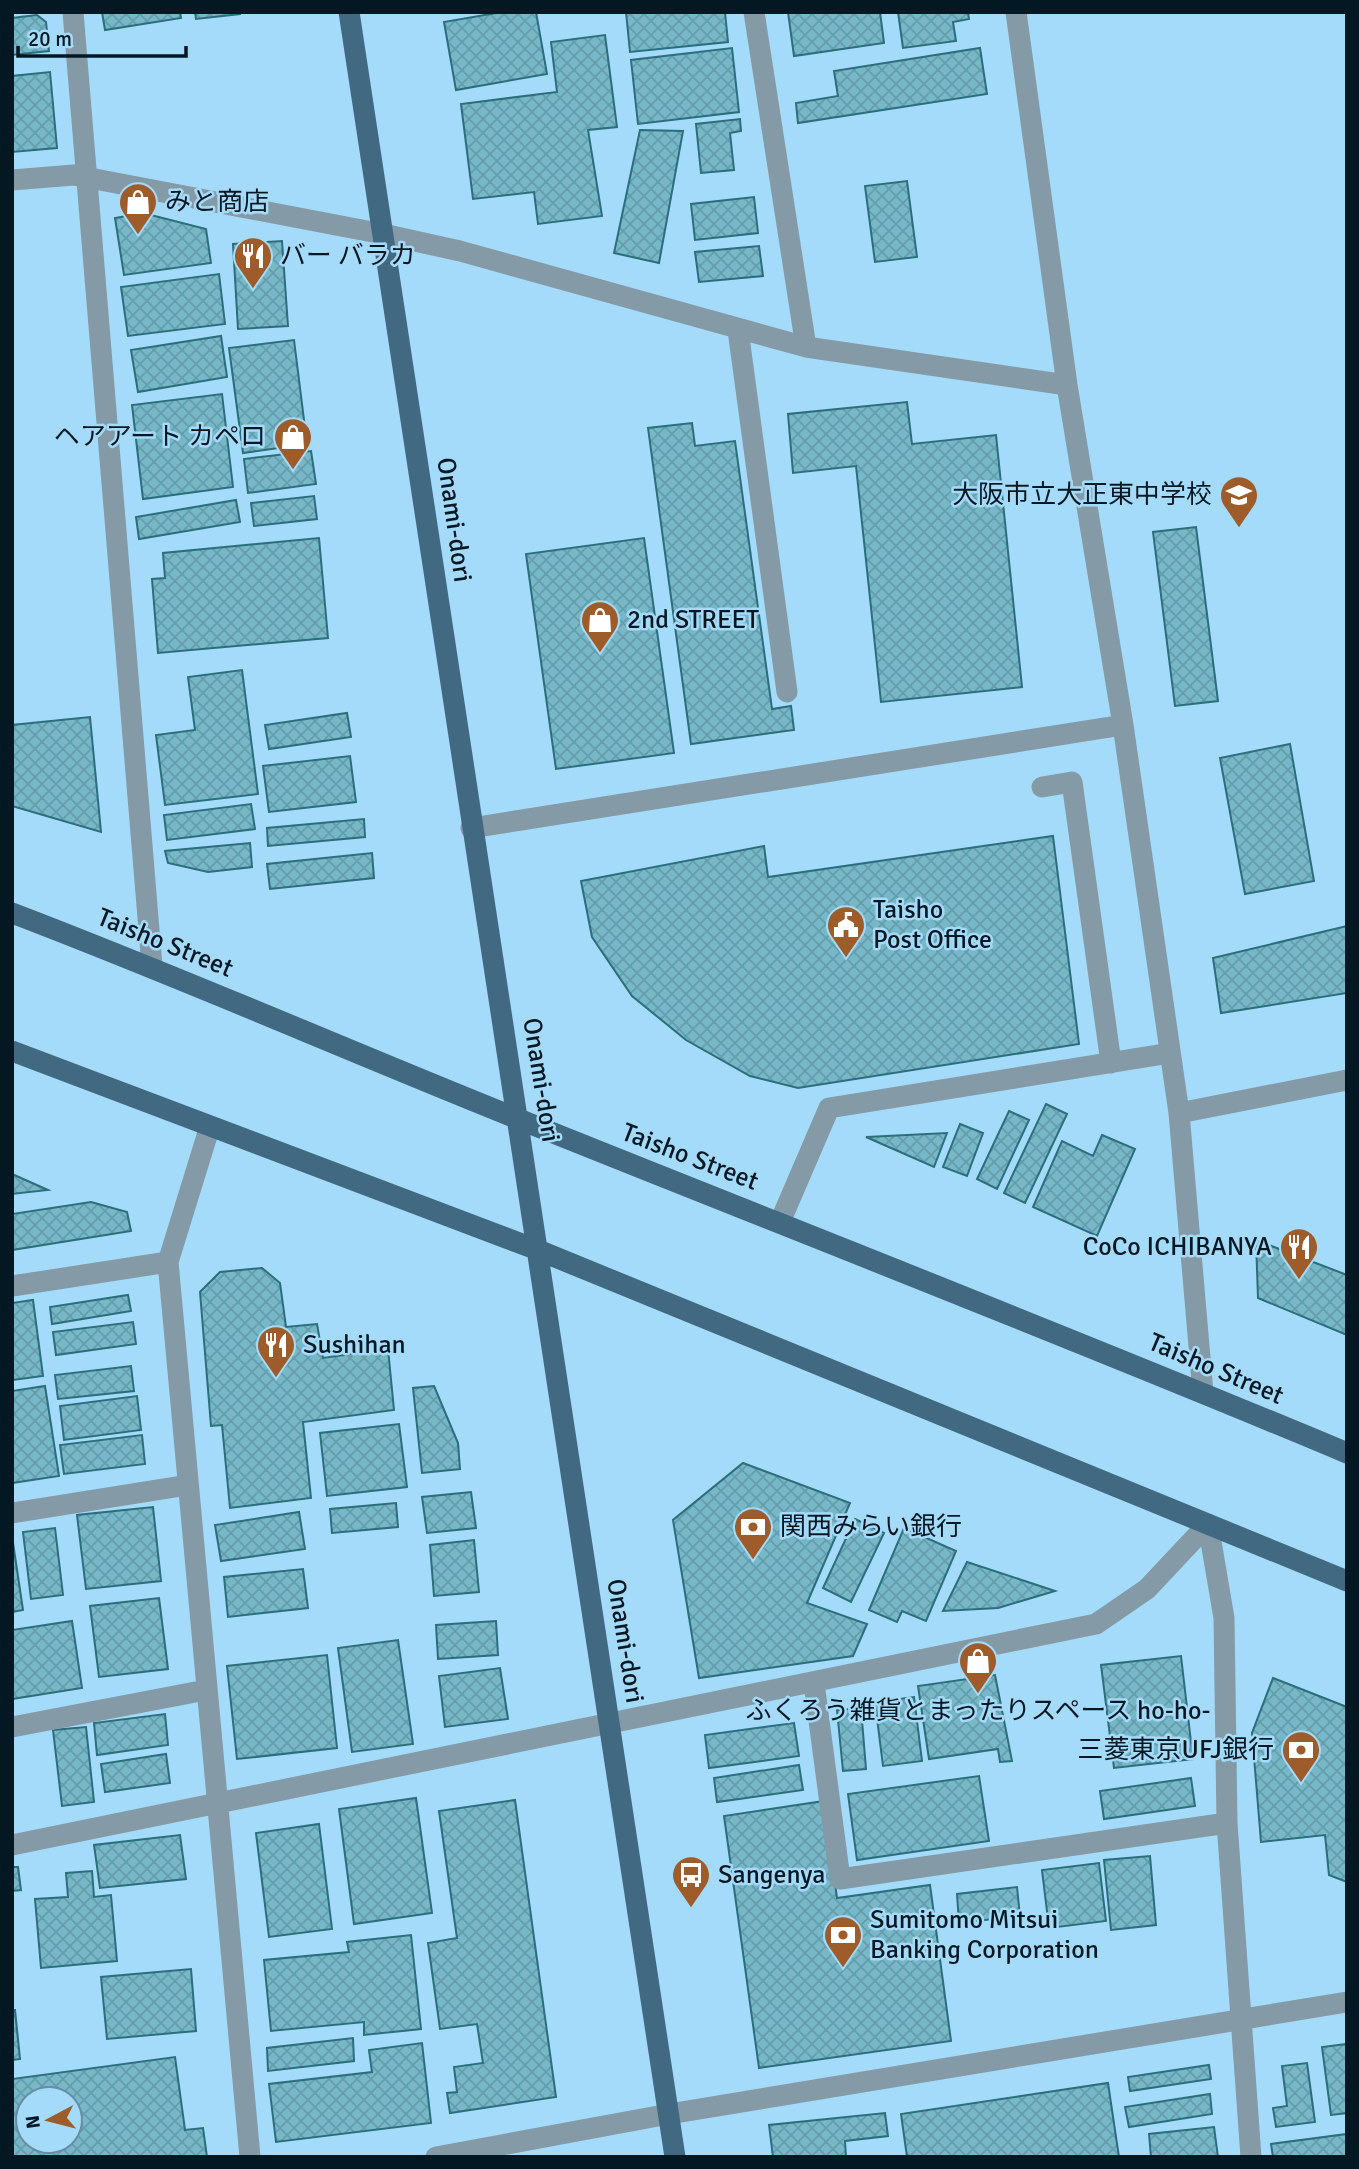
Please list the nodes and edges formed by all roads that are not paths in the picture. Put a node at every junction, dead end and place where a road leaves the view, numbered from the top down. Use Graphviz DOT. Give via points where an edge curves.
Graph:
graph roads {
  1 [pos="73,12"];
  2 [pos="349,12"];
  3 [pos="754,12"];
  4 [pos="1016,12"];
  5 [pos="86,177"];
  6 [pos="12,180"];
  7 [pos="383,234"];
  8 [pos="738,330"];
  9 [pos="806,347"];
  10 [pos="1067,385"];
  11 [pos="788,692"];
  12 [pos="1124,725"];
  13 [pos="1042,787"];
  14 [pos="471,828"];
  15 [pos="12,913"];
  16 [pos="152,966"];
  17 [pos="12,1051"];
  18 [pos="1170,1054"];
  19 [pos="1111,1063"];
  20 [pos="1347,1080"];
  21 [pos="1179,1113"];
  22 [pos="519,1119"];
  23 [pos="210,1126"];
  24 [pos="780,1222"];
  25 [pos="538,1250"];
  26 [pos="168,1262"];
  27 [pos="12,1286"];
  28 [pos="1203,1393"];
  29 [pos="1347,1454"];
  30 [pos="188,1485"];
  31 [pos="12,1513"];
  32 [pos="1208,1524"];
  33 [pos="1347,1581"];
  34 [pos="814,1683"];
  35 [pos="206,1690"];
  36 [pos="610,1725"];
  37 [pos="12,1727"];
  38 [pos="216,1804"];
  39 [pos="1227,1823"];
  40 [pos="12,1845"];
  41 [pos="1347,2002"];
  42 [pos="1241,2019"];
  43 [pos="668,2114"];
  44 [pos="250,2157"];
  45 [pos="436,2157"];
  46 [pos="675,2157"];
  47 [pos="1251,2157"];
  1 -- 5 [label="street"];
  2 -- 7 [label="main road, Onami-dori"];
  3 -- 9 [label="street"];
  4 -- 10 [label="street"];
  5 -- 6 [label="street"];
  5 -- 7 [label="street"];
  5 -- 16 [label="street"];
  7 -- 8 [label="street" via="460,251"];
  7 -- 14 [label="main road, Onami-dori"];
  8 -- 9 [label="street"];
  8 -- 11 [label="street"];
  9 -- 10 [label="street"];
  10 -- 12 [label="street"];
  12 -- 14 [label="street"];
  12 -- 18 [label="street"];
  13 -- 19 [label="street" via="1072,782"];
  14 -- 22 [label="main road, Onami-dori"];
  15 -- 16 [label="main road, Taisho Street"];
  16 -- 22 [label="main road, Taisho Street"];
  17 -- 23 [label="main road"];
  18 -- 19 [label="street"];
  18 -- 21 [label="street"];
  19 -- 24 [label="street" via="829,1108"];
  20 -- 21 [label="street"];
  21 -- 28 [label="street"];
  22 -- 24 [label="main road, Taisho Street"];
  22 -- 25 [label="main road, Onami-dori"];
  23 -- 25 [label="main road"];
  23 -- 26 [label="street"];
  24 -- 28 [label="main road, Taisho Street"];
  25 -- 32 [label="main road"];
  25 -- 36 [label="main road, Onami-dori"];
  26 -- 27 [label="street"];
  26 -- 30 [label="street"];
  28 -- 29 [label="main road, Taisho Street"];
  30 -- 31 [label="street"];
  30 -- 35 [label="street"];
  32 -- 33 [label="main road"];
  32 -- 34 [label="street" via="1147,1589 1096,1624"];
  32 -- 39 [label="street" via="1224,1618"];
  34 -- 36 [label="street"];
  34 -- 39 [label="street" via="840,1879"];
  35 -- 37 [label="street"];
  35 -- 38 [label="street"];
  36 -- 38 [label="street"];
  36 -- 43 [label="main road, Onami-dori"];
  38 -- 40 [label="street"];
  38 -- 44 [label="street"];
  39 -- 42 [label="street"];
  41 -- 42 [label="street"];
  42 -- 43 [label="street"];
  42 -- 47 [label="street"];
  43 -- 45 [label="street"];
  43 -- 46 [label="main road, Onami-dori"];
}
